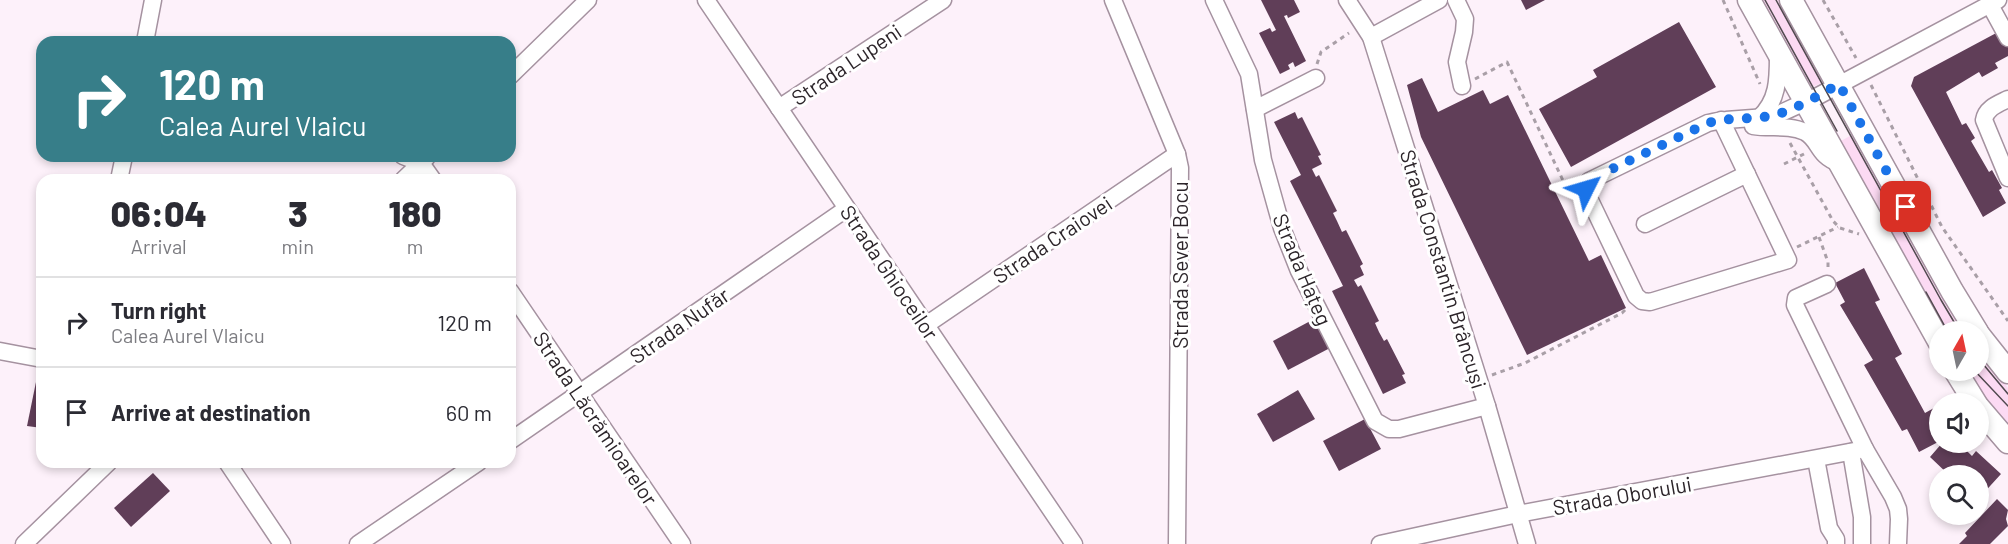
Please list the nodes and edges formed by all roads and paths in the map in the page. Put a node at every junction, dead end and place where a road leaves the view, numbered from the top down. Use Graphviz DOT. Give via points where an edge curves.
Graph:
graph roads {
  1 [pos="153,0"];
  2 [pos="588,0"];
  3 [pos="706,0"];
  4 [pos="943,0"];
  5 [pos="1113,0"];
  6 [pos="1214,0"];
  7 [pos="1347,0"];
  8 [pos="1439,0"];
  9 [pos="1456,0"];
  10 [pos="1749,0"];
  11 [pos="1791,0"];
  12 [pos="1823,0"];
  13 [pos="1994,2"];
  14 [pos="1367,30"];
  15 [pos="146,36"];
  16 [pos="2008,38"];
  17 [pos="1778,51"];
  18 [pos="516,70"];
  19 [pos="1864,72"];
  20 [pos="1316,78"];
  21 [pos="1839,84"];
  22 [pos="1462,86"];
  23 [pos="2008,99"];
  24 [pos="1806,102"];
  25 [pos="779,108"];
  26 [pos="1255,109"];
  27 [pos="1759,118"];
  28 [pos="1721,120"];
  29 [pos="1739,120"];
  30 [pos="1177,154"];
  31 [pos="421,162"];
  32 [pos="1839,163"];
  33 [pos="409,174"];
  34 [pos="1747,174"];
  35 [pos="2008,178"];
  36 [pos="1587,185"];
  37 [pos="846,208"];
  38 [pos="1645,224"];
  39 [pos="1819,237"];
  40 [pos="1827,284"];
  41 [pos="1638,298"];
  42 [pos="516,300"];
  43 [pos="1971,321"];
  44 [pos="2008,321"];
  45 [pos="1929,323"];
  46 [pos="926,325"];
  47 [pos="1989,347"];
  48 [pos="0,351"];
  49 [pos="36,358"];
  50 [pos="2008,372"];
  51 [pos="1479,379"];
  52 [pos="581,393"];
  53 [pos="1487,406"];
  54 [pos="1989,419"];
  55 [pos="516,437"];
  56 [pos="2008,442"];
  57 [pos="1858,451"];
  58 [pos="1816,459"];
  59 [pos="101,468"];
  60 [pos="231,468"];
  61 [pos="470,468"];
  62 [pos="1518,514"];
  63 [pos="24,544"];
  64 [pos="282,544"];
  65 [pos="358,544"];
  66 [pos="682,544"];
  67 [pos="1074,544"];
  68 [pos="1177,544"];
  69 [pos="1380,544"];
  70 [pos="1527,544"];
  71 [pos="1836,544"];
  72 [pos="1862,544"];
  73 [pos="1898,544"];
  1 -- 15 [label="street"];
  2 -- 18 [label="street"];
  3 -- 25 [label="street, Strada Ghioceilor"];
  4 -- 25 [label="street, Strada Lupeni"];
  5 -- 30 [label="street, Strada Sever Bocu"];
  6 -- 26 [label="street, Strada Hațeg" via="1250,74"];
  7 -- 14 [label="street, Strada Constantin Brâncuși"];
  8 -- 14 [label="street"];
  9 -- 22 [label="street" via="1465,19 1456,62"];
  10 -- 17 [label="main road"];
  11 -- 21 [label="main road"];
  12 -- 19 [label="path"];
  13 -- 16 [label="street"];
  13 -- 19 [label="street"];
  14 -- 20 [label="path" via="1321,52"];
  14 -- 51 [label="street, Strada Constantin Brâncuși"];
  17 -- 24 [label="main road"];
  17 -- 27 [label="street" via="1775,93"];
  19 -- 21 [label="street"];
  19 -- 44 [label="path" via="1942,227"];
  20 -- 26 [label="street"];
  21 -- 24 [label="street"];
  21 -- 43 [label="main road"];
  22 -- 36 [label="path" via="1506,62 1567,189"];
  23 -- 35 [label="street" via="1989,109 1984,120"];
  24 -- 27 [label="street"];
  24 -- 32 [label="main road"];
  25 -- 37 [label="street, Strada Ghioceilor"];
  26 -- 53 [label="street, Strada Hațeg" via="1263,160 1282,228 1299,271 1375,421 1389,429 1399,429"];
  27 -- 29 [label="street"];
  28 -- 29 [label="street"];
  28 -- 34 [label="street"];
  28 -- 36 [label="street" via="1593,178"];
  29 -- 32 [label="street" via="1757,127 1790,128 1806,133 1826,157"];
  30 -- 46 [label="street, Strada Craiovei"];
  30 -- 68 [label="street, Strada Sever Bocu"];
  31 -- 33 [label="street"];
  32 -- 45 [label="main road"];
  34 -- 38 [label="street"];
  34 -- 41 [label="street" via="1788,260 1650,302"];
  36 -- 41 [label="street" via="1587,194"];
  37 -- 46 [label="street, Strada Ghioceilor"];
  37 -- 52 [label="street, Strada Nufăr"];
  39 -- 40 [label="path" via="1828,262"];
  40 -- 57 [label="street" via="1796,298 1795,305"];
  41 -- 51 [label="path" via="1622,313 1525,363"];
  42 -- 52 [label="street, Strada Lăcrămioarelor"];
  46 -- 67 [label="street, Strada Ghioceilor"];
  47 -- 50 [label="main road"];
  48 -- 49 [label="street"];
  51 -- 53 [label="street, Strada Constantin Brâncuși"];
  52 -- 55 [label="street, Strada Nufăr"];
  52 -- 66 [label="street, Strada Lăcrămioarelor"];
  53 -- 62 [label="street, Strada Constantin Brâncuși"];
  54 -- 56 [label="main road"];
  57 -- 58 [label="street, Strada Oborului"];
  57 -- 72 [label="street"];
  57 -- 73 [label="street" via="1898,509"];
  58 -- 62 [label="street, Strada Oborului"];
  58 -- 71 [label="street" via="1829,528"];
  59 -- 63 [label="street"];
  60 -- 64 [label="street"];
  61 -- 65 [label="street"];
  62 -- 69 [label="street, Strada Oborului"];
  62 -- 70 [label="street, Strada Constantin Brâncuși"];
}
